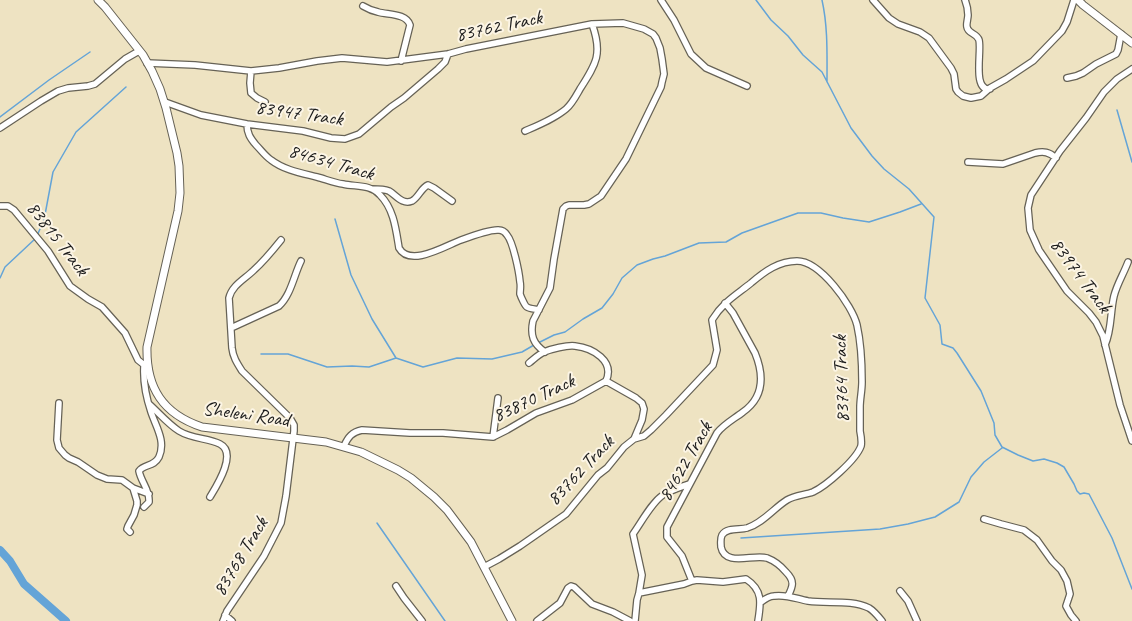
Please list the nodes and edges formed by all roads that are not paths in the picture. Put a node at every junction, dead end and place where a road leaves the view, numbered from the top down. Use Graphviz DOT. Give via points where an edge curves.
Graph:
graph roads {
  1 [pos="98,0"];
  2 [pos="661,0"];
  3 [pos="873,0"];
  4 [pos="965,0"];
  5 [pos="1074,0"];
  6 [pos="1078,0"];
  7 [pos="363,6"];
  8 [pos="592,24"];
  9 [pos="1121,34"];
  10 [pos="1132,43"];
  11 [pos="140,51"];
  12 [pos="448,54"];
  13 [pos="401,61"];
  14 [pos="147,63"];
  15 [pos="1132,69"];
  16 [pos="251,71"];
  17 [pos="1067,78"];
  18 [pos="747,86"];
  19 [pos="990,88"];
  20 [pos="165,102"];
  21 [pos="265,102"];
  22 [pos="247,124"];
  23 [pos="0,128"];
  24 [pos="525,131"];
  25 [pos="1056,158"];
  26 [pos="968,162"];
  27 [pos="372,189"];
  28 [pos="452,201"];
  29 [pos="0,206"];
  30 [pos="281,240"];
  31 [pos="301,261"];
  32 [pos="1128,262"];
  33 [pos="725,303"];
  34 [pos="539,310"];
  35 [pos="231,328"];
  36 [pos="1105,345"];
  37 [pos="545,352"];
  38 [pos="530,363"];
  39 [pos="146,367"];
  40 [pos="606,381"];
  41 [pos="498,398"];
  42 [pos="59,403"];
  43 [pos="149,404"];
  44 [pos="293,437"];
  45 [pos="493,437"];
  46 [pos="634,439"];
  47 [pos="1132,440"];
  48 [pos="344,446"];
  49 [pos="689,484"];
  50 [pos="133,488"];
  51 [pos="149,494"];
  52 [pos="210,497"];
  53 [pos="144,507"];
  54 [pos="984,518"];
  55 [pos="130,532"];
  56 [pos="484,567"];
  57 [pos="692,581"];
  58 [pos="396,586"];
  59 [pos="900,591"];
  60 [pos="639,593"];
  61 [pos="788,596"];
  62 [pos="761,602"];
  63 [pos="224,618"];
  64 [pos="232,621"];
  65 [pos="422,621"];
  66 [pos="512,621"];
  67 [pos="537,621"];
  68 [pos="630,621"];
  69 [pos="635,621"];
  70 [pos="758,621"];
  71 [pos="882,621"];
  72 [pos="917,621"];
  73 [pos="1076,621"];
  1 -- 11 [label="street, Sheleni Road"];
  2 -- 18 [label="street" via="691,54 706,68"];
  3 -- 19 [label="street" via="898,24 930,38 951,68 956,90 960,94 975,98"];
  4 -- 19 [label="street" via="968,10 967,28 979,41 980,83 986,89"];
  5 -- 19 [label="street" via="1067,22 1055,38 1033,61"];
  6 -- 9 [label="street"];
  7 -- 13 [label="street" via="408,21 410,25"];
  8 -- 12 [label="street, 83762 Track"];
  8 -- 24 [label="street" via="596,34 596,61 572,103 543,124"];
  8 -- 34 [label="street, 83762 Track" via="623,23 652,34 660,48 662,82 626,159 601,196 589,204 569,205 563,209 550,288"];
  9 -- 10 [label="street"];
  9 -- 17 [label="street" via="1116,54 1083,73"];
  11 -- 14 [label="street, Sheleni Road"];
  11 -- 23 [label="street" via="125,59 94,84 58,91"];
  12 -- 13 [label="street, 83762 Track"];
  12 -- 22 [label="street, 83947 Track" via="438,69 359,134 351,137 339,139 303,131"];
  13 -- 16 [label="street, 83762 Track" via="336,59"];
  14 -- 16 [label="street, 83762 Track"];
  14 -- 20 [label="street, Sheleni Road"];
  15 -- 25 [label="street, 83974 Track" via="1116,79 1104,92"];
  16 -- 21 [label="street" via="251,93"];
  20 -- 22 [label="street, 83947 Track" via="200,115"];
  20 -- 39 [label="street, Sheleni Road" via="177,153 180,193 147,347"];
  22 -- 27 [label="street, 84634 Track" via="247,132 253,141 271,160 280,165 342,184"];
  25 -- 26 [label="street" via="1048,153 1035,152 1001,165"];
  25 -- 36 [label="street, 83974 Track" via="1031,195 1028,208 1030,230 1039,250 1067,292 1096,322"];
  27 -- 28 [label="street" via="388,191 407,202 414,200 425,186 428,186"];
  27 -- 34 [label="street, 84634 Track" via="380,194 386,203 395,225 399,248 404,254 423,255 475,235 496,230 504,231 511,243 520,281 520,294 525,306"];
  29 -- 39 [label="street, 83815 Track" via="8,206 14,210 48,251 70,286 102,307 120,326 138,360"];
  30 -- 35 [label="street, 83768 Track" via="230,294 228,303"];
  31 -- 35 [label="street" via="280,306"];
  32 -- 36 [label="street" via="1114,295 1110,332"];
  33 -- 46 [label="street, 83764 Track" via="712,320 717,350 713,364 661,420 644,436"];
  33 -- 49 [label="street, 84622 Track" via="758,360 760,387 758,396 749,407 720,429"];
  33 -- 61 [label="street, 83764 Track" via="769,269 786,262 802,261 830,281 851,311 856,325 862,383 861,446 855,457 818,490 789,499 756,524 748,528 729,530 722,536 722,549 727,557 762,557 780,566 793,582"];
  34 -- 37 [label="street, 83762 Track" via="533,321 532,334 536,344"];
  35 -- 44 [label="street, 83768 Track" via="233,355 237,363 290,418 294,425"];
  36 -- 47 [label="street, 83974 Track"];
  37 -- 38 [label="street"];
  37 -- 40 [label="street, 83870 Track" via="566,347 579,347 594,352 604,359 608,370"];
  39 -- 43 [label="street" via="144,386"];
  39 -- 44 [label="street, Sheleni Road" via="161,400 191,424"];
  40 -- 45 [label="street, 83870 Track" via="572,400 536,413"];
  40 -- 46 [label="street, 83762 Track" via="636,398 643,406 642,420"];
  41 -- 45 [label="street"];
  42 -- 50 [label="street" via="59,448 69,458 90,471 104,478 124,481"];
  43 -- 51 [label="street" via="159,430 161,446 157,460 142,468 139,473"];
  43 -- 52 [label="street" via="180,431 224,447 227,456 223,475"];
  44 -- 48 [label="street, Sheleni Road"];
  44 -- 63 [label="street, 83768 Track" via="281,523 264,556"];
  45 -- 48 [label="street, 83870 Track" via="362,430 350,435"];
  46 -- 56 [label="street, 83762 Track" via="598,475 566,514"];
  48 -- 56 [label="street, Sheleni Road" via="398,470 434,497 471,542"];
  49 -- 57 [label="street, 84622 Track" via="666,534 682,556"];
  49 -- 60 [label="street" via="662,495 633,534 642,575"];
  50 -- 51 [label="street"];
  50 -- 55 [label="street" via="137,505 127,529"];
  51 -- 53 [label="street" via="149,502"];
  54 -- 73 [label="street" via="1024,530 1037,540 1068,582 1070,594 1066,606"];
  56 -- 66 [label="street, Sheleni Road"];
  57 -- 60 [label="street"];
  57 -- 62 [label="street" via="723,582 746,579 756,587"];
  58 -- 65 [label="street"];
  59 -- 72 [label="street" via="908,601"];
  60 -- 69 [label="street"];
  61 -- 62 [label="street" via="771,596"];
  61 -- 71 [label="street" via="807,601 862,606 869,608"];
  62 -- 70 [label="street"];
  63 -- 64 [label="street"];
  67 -- 68 [label="street" via="560,603 571,586 592,604"];
}
